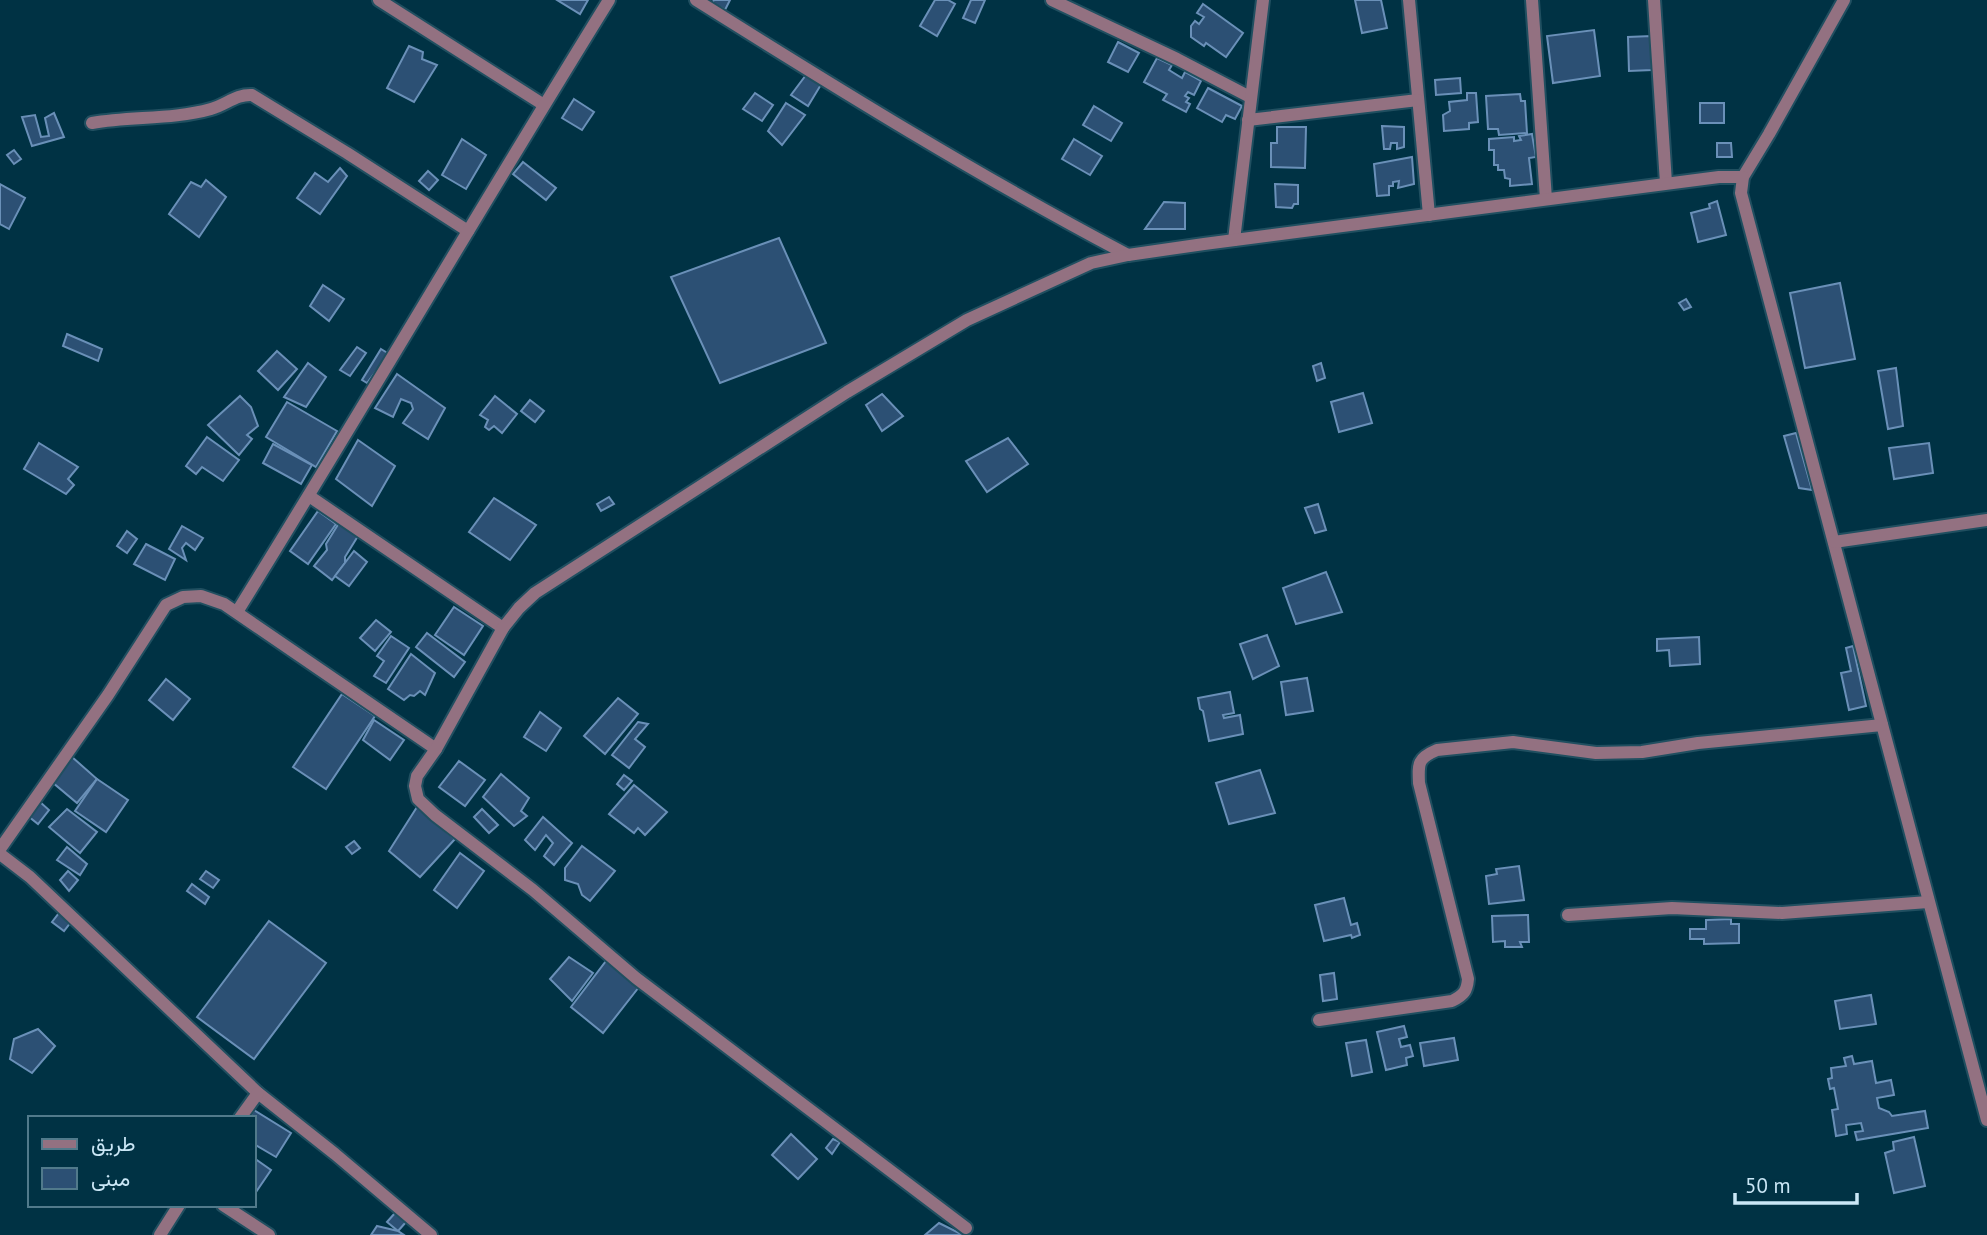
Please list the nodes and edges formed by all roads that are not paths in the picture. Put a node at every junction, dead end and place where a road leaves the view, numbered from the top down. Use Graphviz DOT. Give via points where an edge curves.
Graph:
graph roads {
  1 [pos="379,0"];
  2 [pos="609,0"];
  3 [pos="696,0"];
  4 [pos="1052,0"];
  5 [pos="1262,0"];
  6 [pos="1409,0"];
  7 [pos="1532,0"];
  8 [pos="1654,0"];
  9 [pos="1844,0"];
  10 [pos="1250,97"];
  11 [pos="1418,100"];
  12 [pos="544,105"];
  13 [pos="1248,120"];
  14 [pos="92,123"];
  15 [pos="1743,177"];
  16 [pos="1666,183"];
  17 [pos="1546,199"];
  18 [pos="1429,215"];
  19 [pos="468,231"];
  20 [pos="1234,240"];
  21 [pos="1128,255"];
  22 [pos="309,496"];
  23 [pos="1987,520"];
  24 [pos="1834,542"];
  25 [pos="237,612"];
  26 [pos="503,628"];
  27 [pos="1882,725"];
  28 [pos="436,749"];
  29 [pos="0,852"];
  30 [pos="1928,902"];
  31 [pos="1568,915"];
  32 [pos="1319,1020"];
  33 [pos="258,1093"];
  34 [pos="241,1116"];
  35 [pos="1987,1120"];
  36 [pos="178,1207"];
  37 [pos="226,1207"];
  38 [pos="966,1228"];
  39 [pos="160,1235"];
  40 [pos="269,1235"];
  41 [pos="431,1235"];
  1 -- 12 [label="street"];
  2 -- 12 [label="street"];
  3 -- 21 [label="street" via="1040,209"];
  4 -- 10 [label="street"];
  5 -- 10 [label="street"];
  6 -- 11 [label="street"];
  7 -- 17 [label="street"];
  8 -- 16 [label="street"];
  9 -- 15 [label="street"];
  10 -- 13 [label="street"];
  11 -- 13 [label="street"];
  11 -- 18 [label="street"];
  12 -- 19 [label="street"];
  13 -- 20 [label="street"];
  14 -- 19 [label="street" via="184,116 252,94"];
  15 -- 16 [label="street"];
  15 -- 24 [label="street" via="1741,193"];
  16 -- 17 [label="street"];
  17 -- 18 [label="street"];
  18 -- 20 [label="street"];
  19 -- 22 [label="street"];
  20 -- 21 [label="street"];
  21 -- 26 [label="street" via="1063,274 967,320 858,385 535,593"];
  22 -- 25 [label="street"];
  22 -- 26 [label="street"];
  23 -- 24 [label="street"];
  24 -- 27 [label="street"];
  25 -- 28 [label="street"];
  25 -- 29 [label="street" via="201,596 183,597 166,605"];
  26 -- 28 [label="street"];
  27 -- 30 [label="street"];
  27 -- 32 [label="street" via="1643,752 1596,753 1513,742 1426,755 1418,765 1419,783 1467,990 1452,1001"];
  28 -- 38 [label="street" via="415,786 418,799 435,815 636,978"];
  29 -- 33 [label="street"];
  30 -- 31 [label="street" via="1782,913 1672,908"];
  30 -- 35 [label="street"];
  33 -- 34 [label="street"];
  33 -- 41 [label="street"];
  36 -- 39 [label="street"];
  37 -- 40 [label="street"];
}
